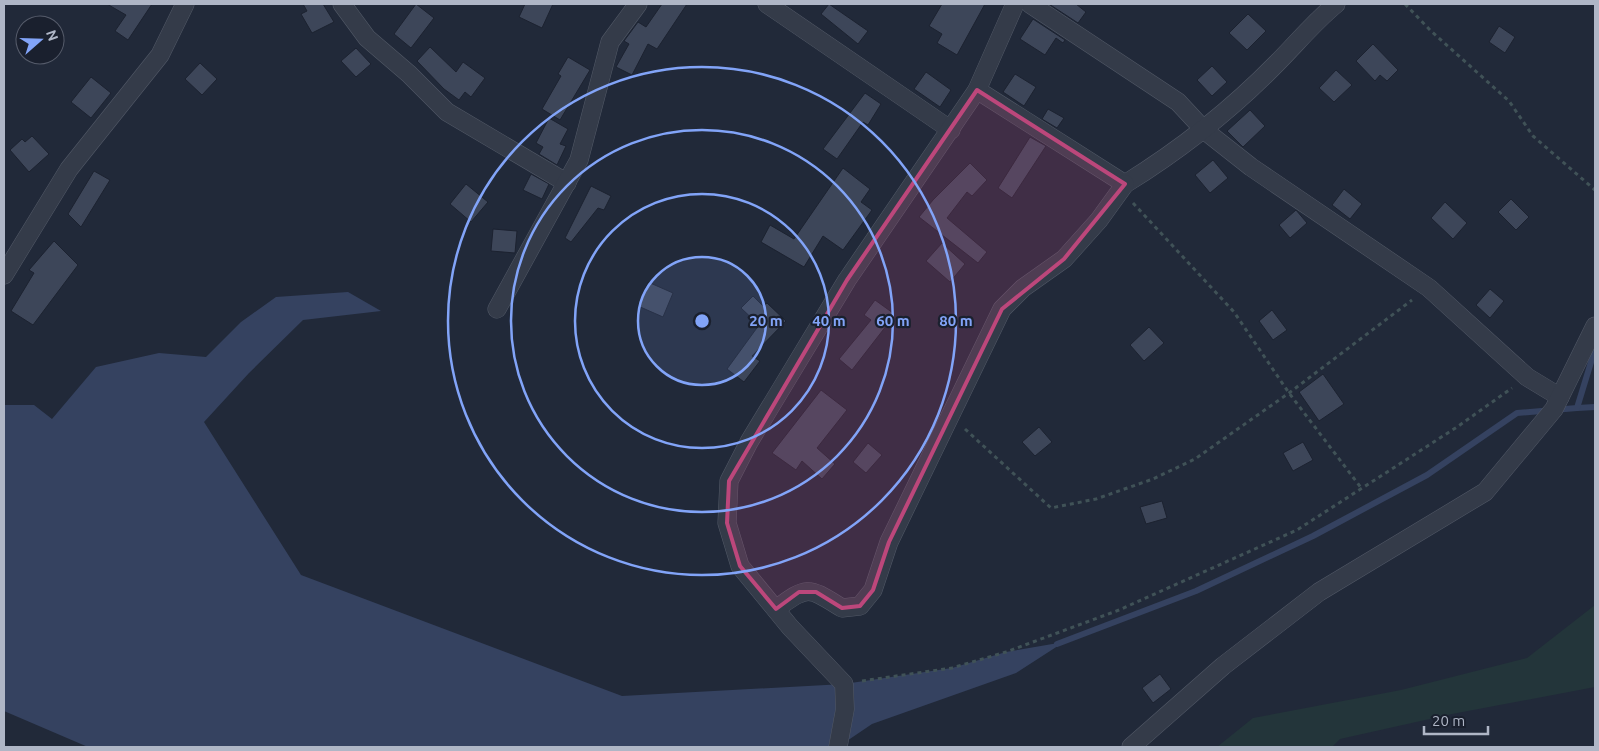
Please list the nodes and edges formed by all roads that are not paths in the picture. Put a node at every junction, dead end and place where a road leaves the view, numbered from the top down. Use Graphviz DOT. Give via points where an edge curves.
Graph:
graph roads {
  1 [pos="185,4"];
  2 [pos="342,4"];
  3 [pos="638,4"];
  4 [pos="767,4"];
  5 [pos="1015,4"];
  6 [pos="1030,4"];
  7 [pos="1336,4"];
  8 [pos="977,90"];
  9 [pos="951,130"];
  10 [pos="1204,130"];
  11 [pos="567,183"];
  12 [pos="1122,187"];
  13 [pos="4,275"];
  14 [pos="498,309"];
  15 [pos="1595,326"];
  16 [pos="1560,397"];
  17 [pos="776,609"];
  18 [pos="838,747"];
  19 [pos="1131,747"];
  1 -- 13 [label="street" via="160,55 69,169"];
  2 -- 11 [label="street" via="367,38 447,112"];
  3 -- 11 [label="street" via="610,42 579,160"];
  4 -- 9 [label="street"];
  5 -- 8 [label="street"];
  6 -- 10 [label="street" via="1178,102"];
  7 -- 10 [label="street" via="1313,22 1277,64"];
  8 -- 9 [label="street"];
  8 -- 12 [label="street"];
  9 -- 17 [label="street" via="847,280 729,481 727,523 740,566"];
  10 -- 12 [label="street"];
  10 -- 16 [label="street" via="1251,167 1429,288 1527,378"];
  11 -- 14 [label="street"];
  12 -- 17 [label="street" via="1099,220 1064,259 1023,288 1002,309 889,542 872,590 860,606 842,608 816,592 799,592"];
  15 -- 16 [label="street"];
  16 -- 19 [label="street" via="1533,436 1485,492 1319,592 1223,666"];
  17 -- 18 [label="street" via="844,684 845,709"];
}
